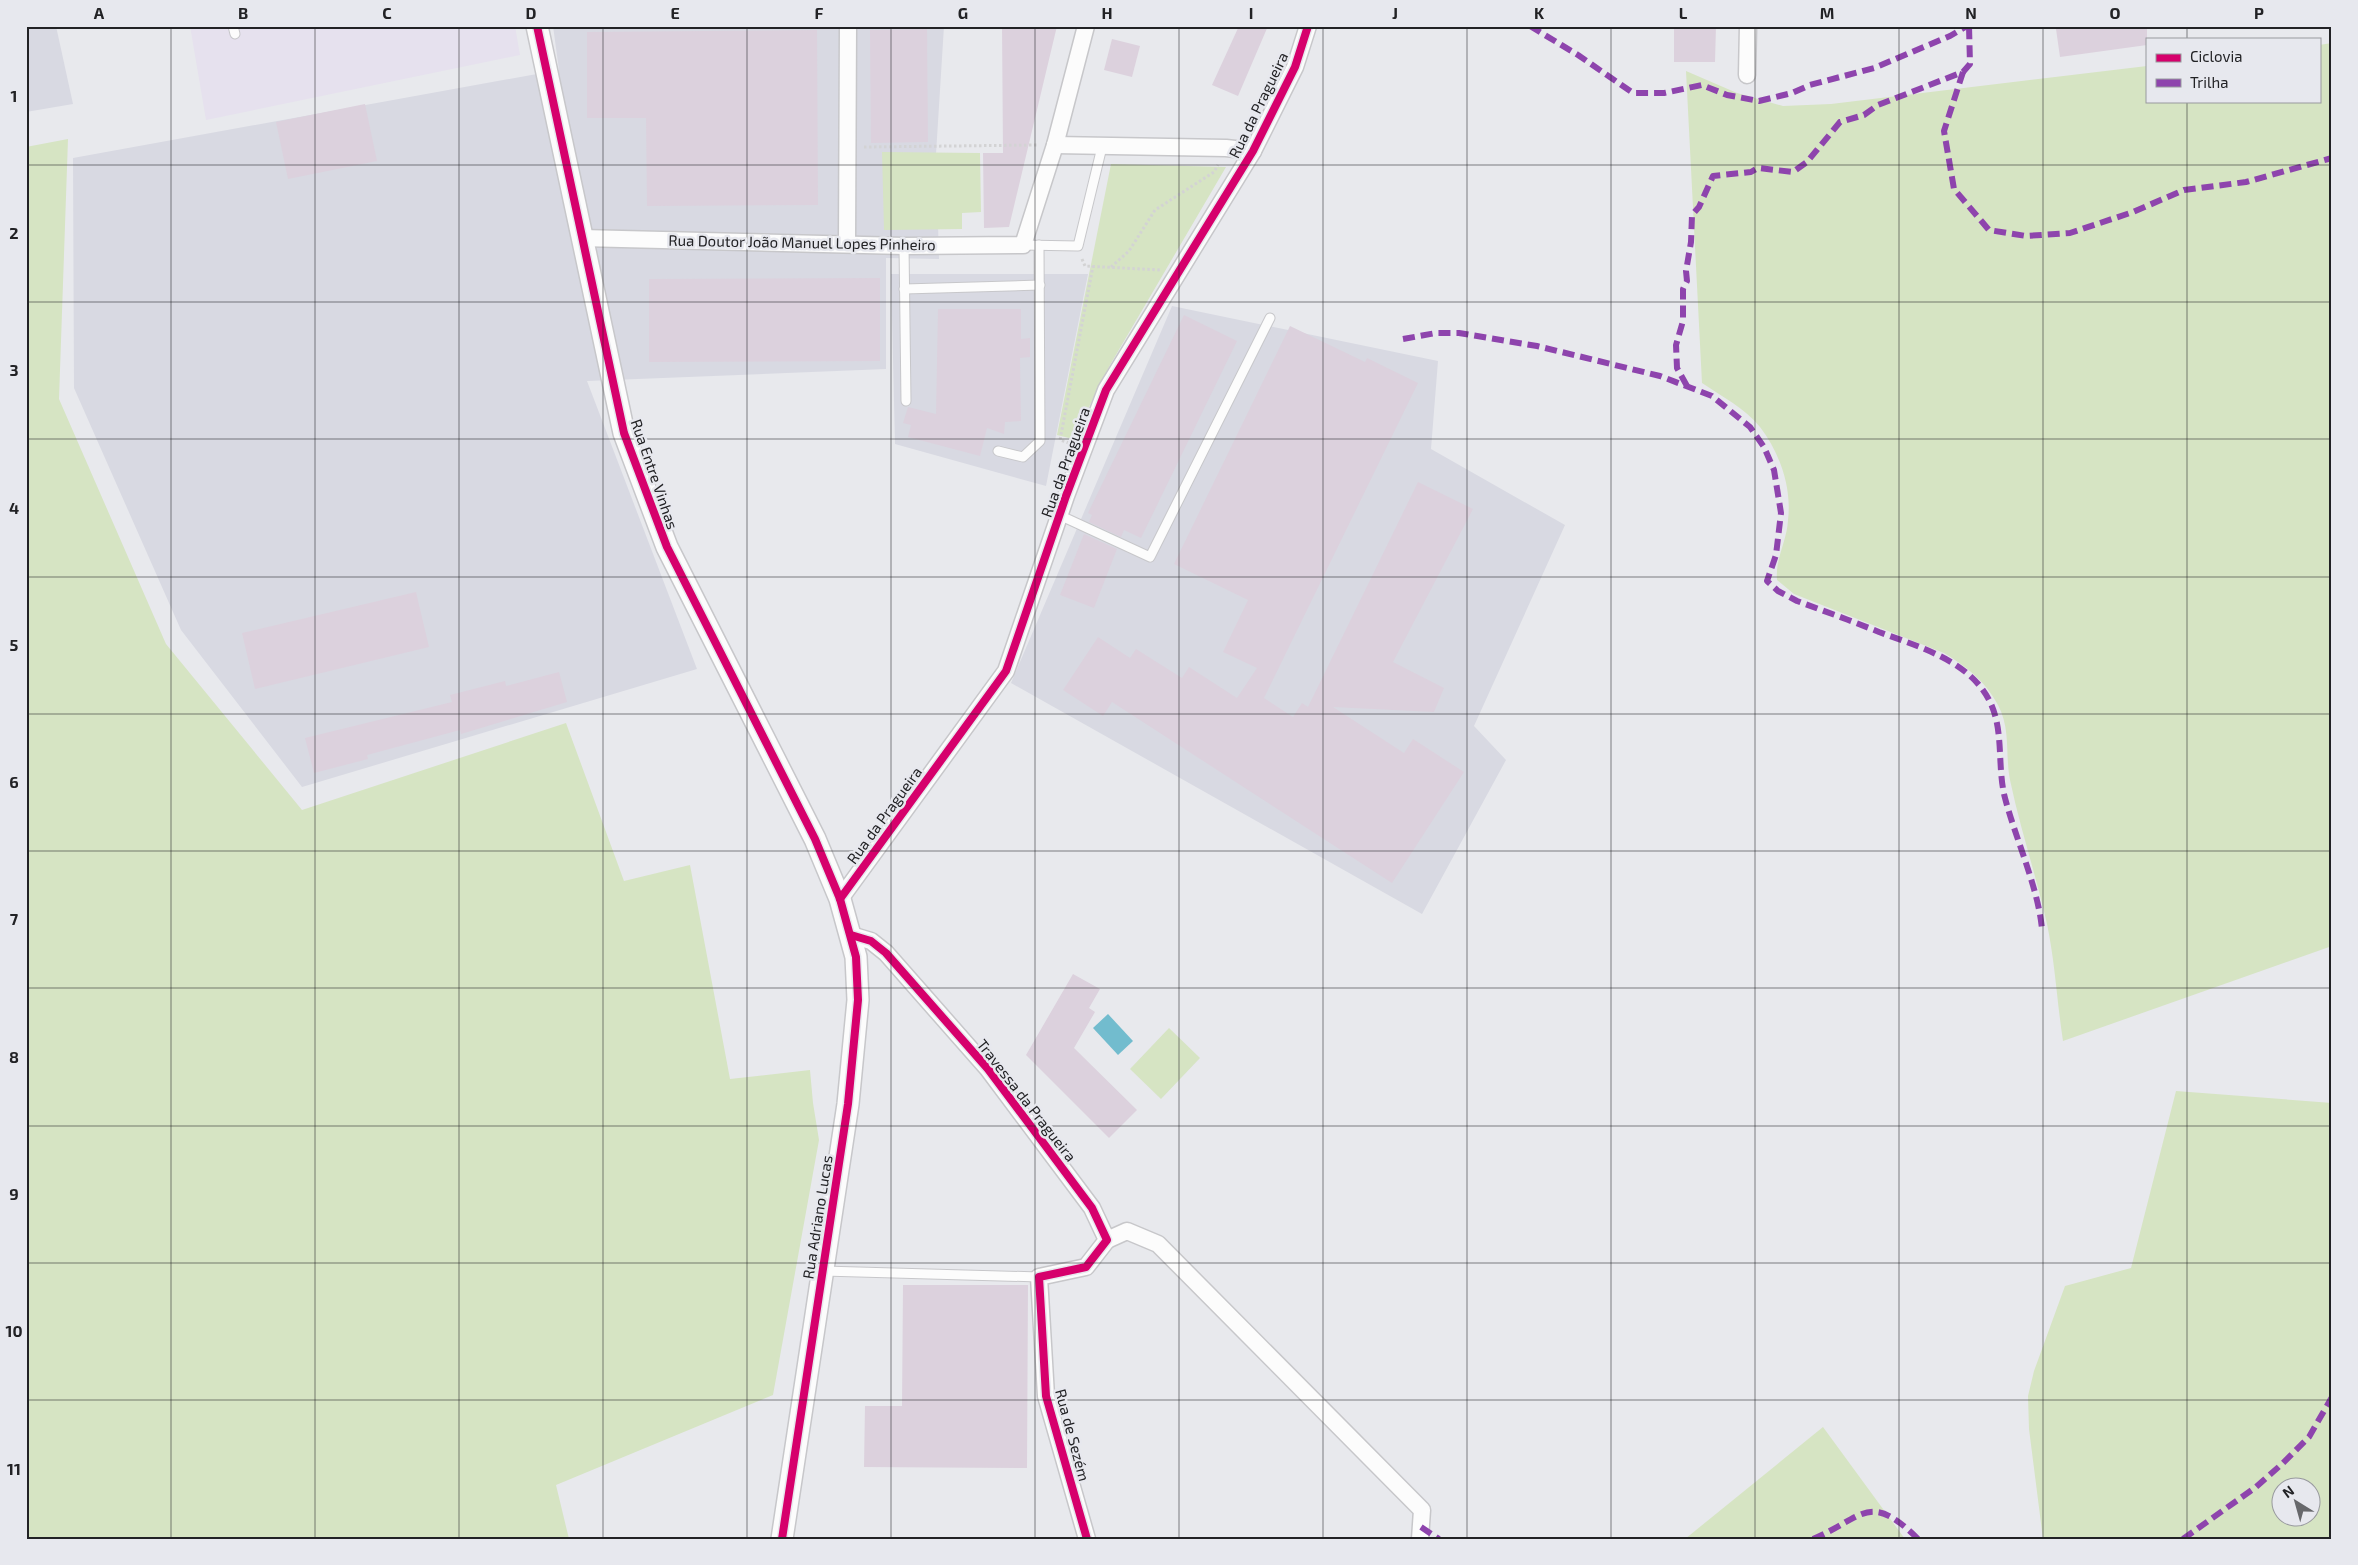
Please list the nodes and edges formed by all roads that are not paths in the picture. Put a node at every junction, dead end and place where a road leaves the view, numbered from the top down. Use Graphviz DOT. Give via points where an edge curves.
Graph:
graph roads {
  1 [pos="537,26"];
  2 [pos="848,26"];
  3 [pos="1086,26"];
  4 [pos="1308,26"];
  5 [pos="1748,26"];
  6 [pos="1747,75"];
  7 [pos="1055,145"];
  8 [pos="1102,147"];
  9 [pos="1253,151"];
  10 [pos="581,238"];
  11 [pos="848,243"];
  12 [pos="1031,245"];
  13 [pos="904,246"];
  14 [pos="1040,285"];
  15 [pos="904,289"];
  16 [pos="1270,318"];
  17 [pos="906,401"];
  18 [pos="998,451"];
  19 [pos="1059,516"];
  20 [pos="840,899"];
  21 [pos="851,935"];
  22 [pos="1107,1240"];
  23 [pos="823,1271"];
  24 [pos="1039,1277"];
  25 [pos="782,1539"];
  26 [pos="1087,1539"];
  27 [pos="1420,1539"];
  1 -- 10 [label="street, Rua Entre Vinhas"];
  2 -- 11 [label="street"];
  3 -- 7 [label="street"];
  4 -- 9 [label="street, Rua da Pragueira" via="1295,67"];
  5 -- 6 [label="street"];
  7 -- 8 [label="street"];
  7 -- 12 [label="street"];
  8 -- 9 [label="street"];
  8 -- 12 [label="lane" via="1078,246"];
  9 -- 19 [label="street, Rua da Pragueira" via="1106,390"];
  10 -- 11 [label="street, Rua Doutor João Manuel Lopes Pinheiro"];
  10 -- 20 [label="street, Rua Entre Vinhas" via="624,433 663,538 815,839"];
  11 -- 13 [label="street, Rua Doutor João Manuel Lopes Pinheiro"];
  12 -- 13 [label="street, Rua Doutor João Manuel Lopes Pinheiro"];
  12 -- 14 [label="lane"];
  13 -- 15 [label="lane"];
  14 -- 15 [label="lane"];
  14 -- 18 [label="lane" via="1040,441 1023,456"];
  15 -- 17 [label="lane"];
  16 -- 19 [label="lane" via="1150,557"];
  19 -- 20 [label="street, Rua da Pragueira" via="1006,671"];
  20 -- 21 [label="street, Rua Adriano Lucas"];
  21 -- 22 [label="street, Travessa da Pragueira" via="871,941 886,953 988,1069 1092,1208"];
  21 -- 23 [label="street, Rua Adriano Lucas" via="856,957 858,1000 855,1042"];
  22 -- 24 [label="street" via="1086,1267"];
  22 -- 27 [label="street" via="1127,1231 1158,1244 1422,1510"];
  23 -- 24 [label="lane"];
  23 -- 25 [label="street, Rua Adriano Lucas"];
  24 -- 26 [label="street, Rua de Sezém" via="1046,1396"];
}
